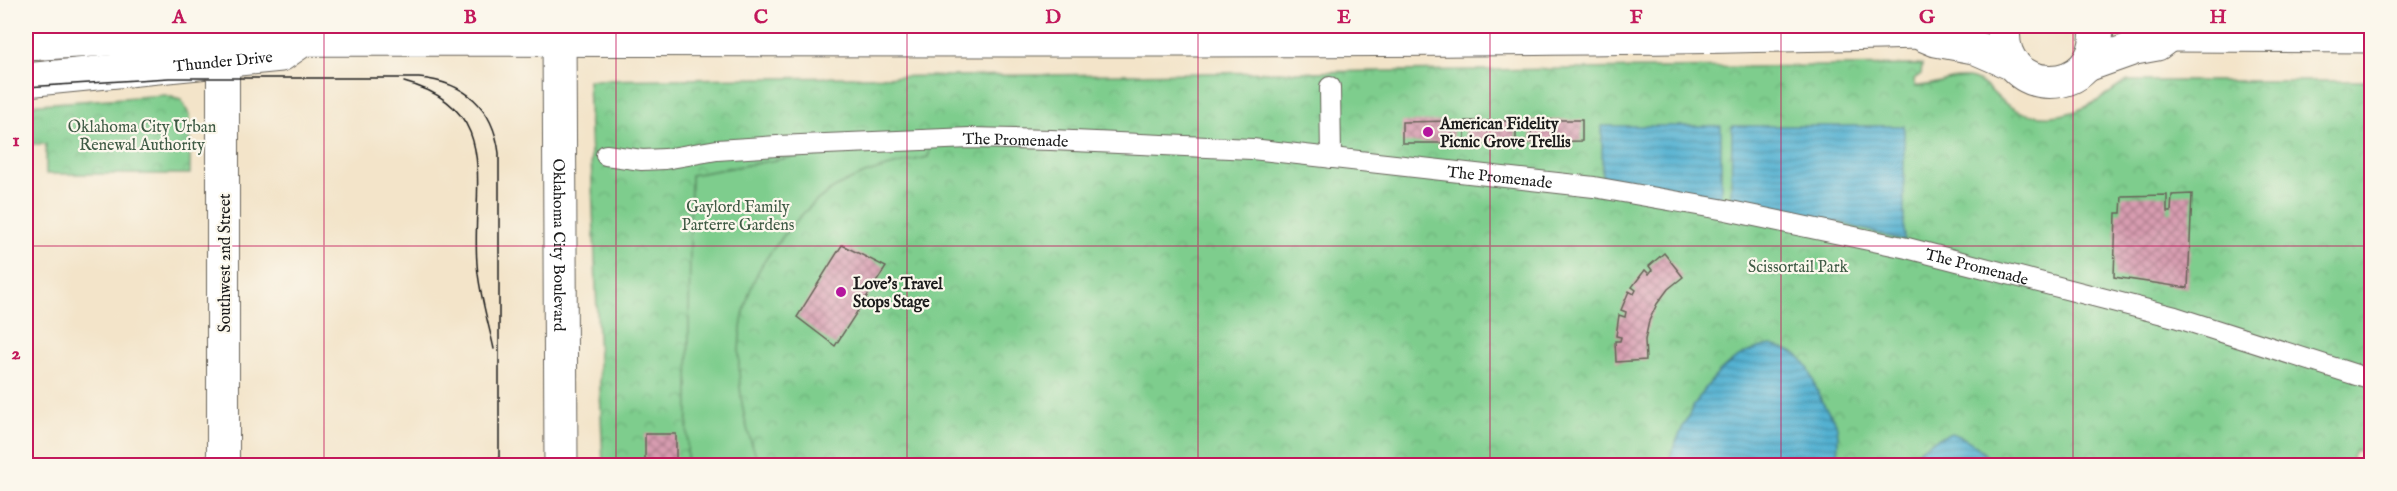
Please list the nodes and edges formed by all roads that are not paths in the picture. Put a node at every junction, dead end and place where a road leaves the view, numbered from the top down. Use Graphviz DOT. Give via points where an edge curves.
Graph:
graph roads {
  1 [pos="2004,26"];
  2 [pos="2096,26"];
  3 [pos="1922,29"];
  4 [pos="2160,30"];
  5 [pos="559,33"];
  6 [pos="291,34"];
  7 [pos="2372,36"];
  8 [pos="26,44"];
  9 [pos="223,60"];
  10 [pos="2013,64"];
  11 [pos="2086,65"];
  12 [pos="26,80"];
  13 [pos="1330,87"];
  14 [pos="606,155"];
  15 [pos="1331,158"];
  16 [pos="2372,380"];
  17 [pos="223,465"];
  18 [pos="561,465"];
  1 -- 10 [label="main road" via="2003,42"];
  2 -- 11 [label="main road" via="2094,52"];
  3 -- 5 [label="main road, Thunder Drive" via="1652,38"];
  3 -- 10 [label="main road" via="1936,40 1974,47"];
  4 -- 7 [label="main road"];
  4 -- 11 [label="main road" via="2157,44"];
  5 -- 6 [label="main road, Thunder Drive"];
  5 -- 18 [label="main road, Oklahoma City Boulevard"];
  6 -- 8 [label="main road, Thunder Drive"];
  6 -- 9 [label="main road, Thunder Drive" via="281,55"];
  9 -- 12 [label="main road, Thunder Drive"];
  9 -- 17 [label="street, Southwest 2nd Street"];
  10 -- 11 [label="main road" via="2036,80 2050,82 2063,81"];
  13 -- 15 [label="street"];
  14 -- 15 [label="street, The Promenade" via="665,159 717,150 970,138 1252,149"];
  15 -- 16 [label="street, The Promenade" via="1594,187 1907,248 2175,317"];
}
